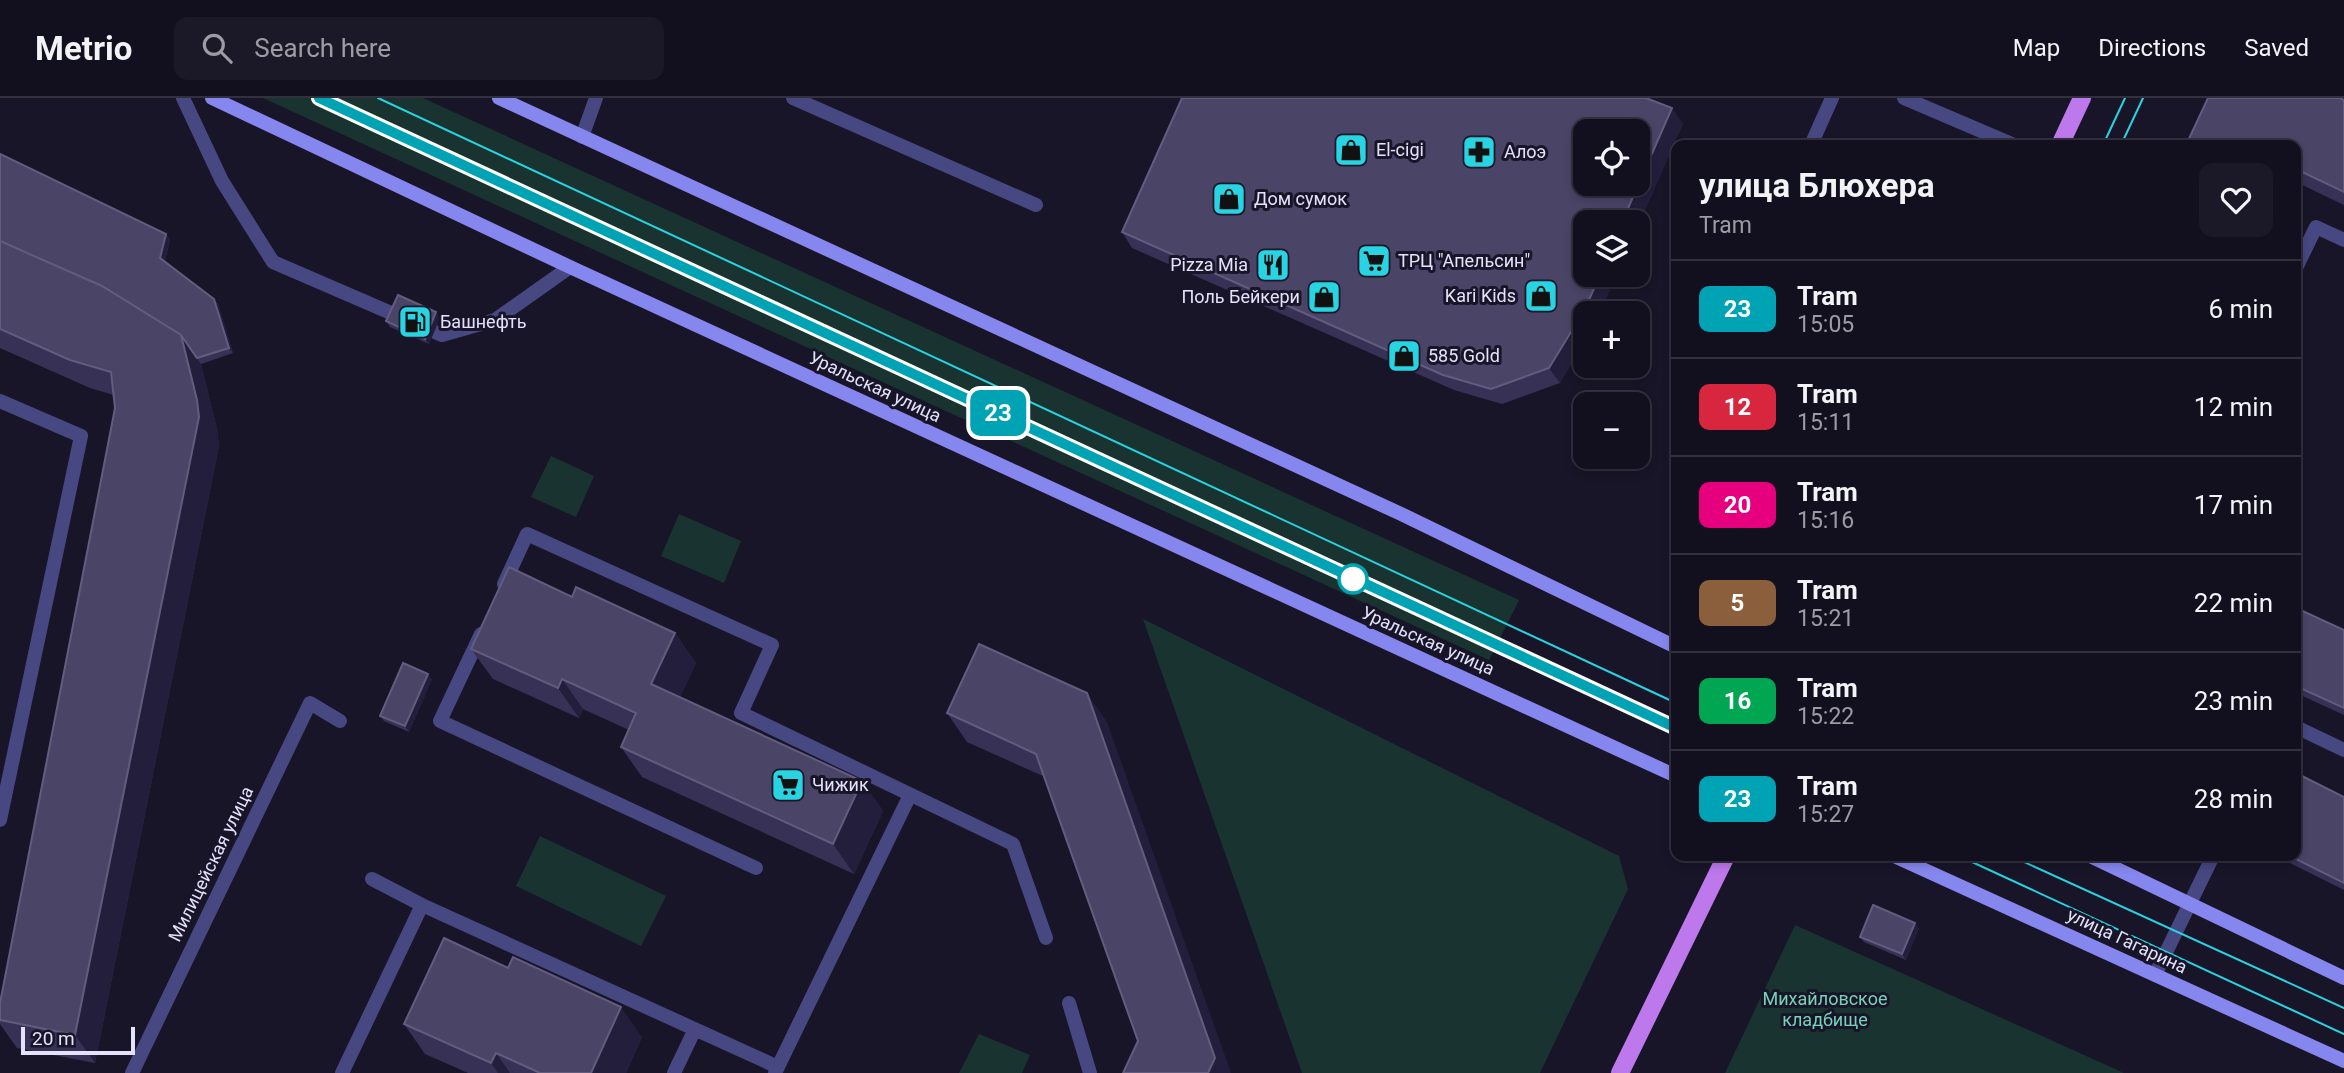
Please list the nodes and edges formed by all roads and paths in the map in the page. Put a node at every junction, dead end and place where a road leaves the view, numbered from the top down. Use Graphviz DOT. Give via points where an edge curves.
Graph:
graph roads {
  1 [pos="183,98"];
  2 [pos="212,98"];
  3 [pos="499,98"];
  4 [pos="596,98"];
  5 [pos="793,98"];
  6 [pos="1832,98"];
  7 [pos="1904,98"];
  8 [pos="2082,98"];
  9 [pos="582,137"];
  10 [pos="1813,140"];
  11 [pos="2002,140"];
  12 [pos="2062,140"];
  13 [pos="1037,205"];
  14 [pos="2344,240"];
  15 [pos="2301,258"];
  16 [pos="570,267"];
  17 [pos="0,401"];
  18 [pos="498,596"];
  19 [pos="486,621"];
  20 [pos="1671,645"];
  21 [pos="341,721"];
  22 [pos="2301,729"];
  23 [pos="2344,750"];
  24 [pos="1671,774"];
  25 [pos="910,794"];
  26 [pos="0,820"];
  27 [pos="1724,861"];
  28 [pos="1905,861"];
  29 [pos="2100,861"];
  30 [pos="2211,861"];
  31 [pos="756,868"];
  32 [pos="372,879"];
  33 [pos="2190,904"];
  34 [pos="422,905"];
  35 [pos="1046,938"];
  36 [pos="2155,975"];
  37 [pos="2344,978"];
  38 [pos="1069,1003"];
  39 [pos="695,1029"];
  40 [pos="2344,1061"];
  41 [pos="777,1070"];
  42 [pos="132,1073"];
  43 [pos="342,1073"];
  44 [pos="674,1073"];
  45 [pos="1090,1073"];
  46 [pos="1620,1073"];
  1 -- 16 [label="lane" via="222,181 273,262 442,335 495,320"];
  2 -- 16 [label="main road, Уральская улица"];
  3 -- 9 [label="main road"];
  4 -- 9 [label="lane"];
  5 -- 13 [label="lane"];
  6 -- 10 [label="lane"];
  7 -- 11 [label="lane"];
  8 -- 12 [label="main road"];
  9 -- 20 [label="main road" via="1399,513"];
  14 -- 15 [label="lane" via="2316,227"];
  16 -- 24 [label="main road, Уральская улица"];
  17 -- 26 [label="lane" via="81,436"];
  18 -- 25 [label="lane" via="527,534 772,645 741,713"];
  19 -- 31 [label="lane" via="440,722"];
  21 -- 42 [label="lane, Милицейская улица" via="310,703"];
  22 -- 23 [label="lane"];
  25 -- 35 [label="lane" via="1013,844"];
  25 -- 41 [label="lane"];
  27 -- 46 [label="main road"];
  28 -- 36 [label="main road, улица Гагарина"];
  29 -- 33 [label="main road"];
  30 -- 33 [label="lane"];
  32 -- 34 [label="lane"];
  33 -- 36 [label="lane"];
  33 -- 37 [label="main road"];
  34 -- 39 [label="lane"];
  34 -- 43 [label="lane"];
  36 -- 40 [label="main road, улица Гагарина"];
  38 -- 45 [label="lane"];
  39 -- 41 [label="lane"];
  39 -- 44 [label="lane"];
}
